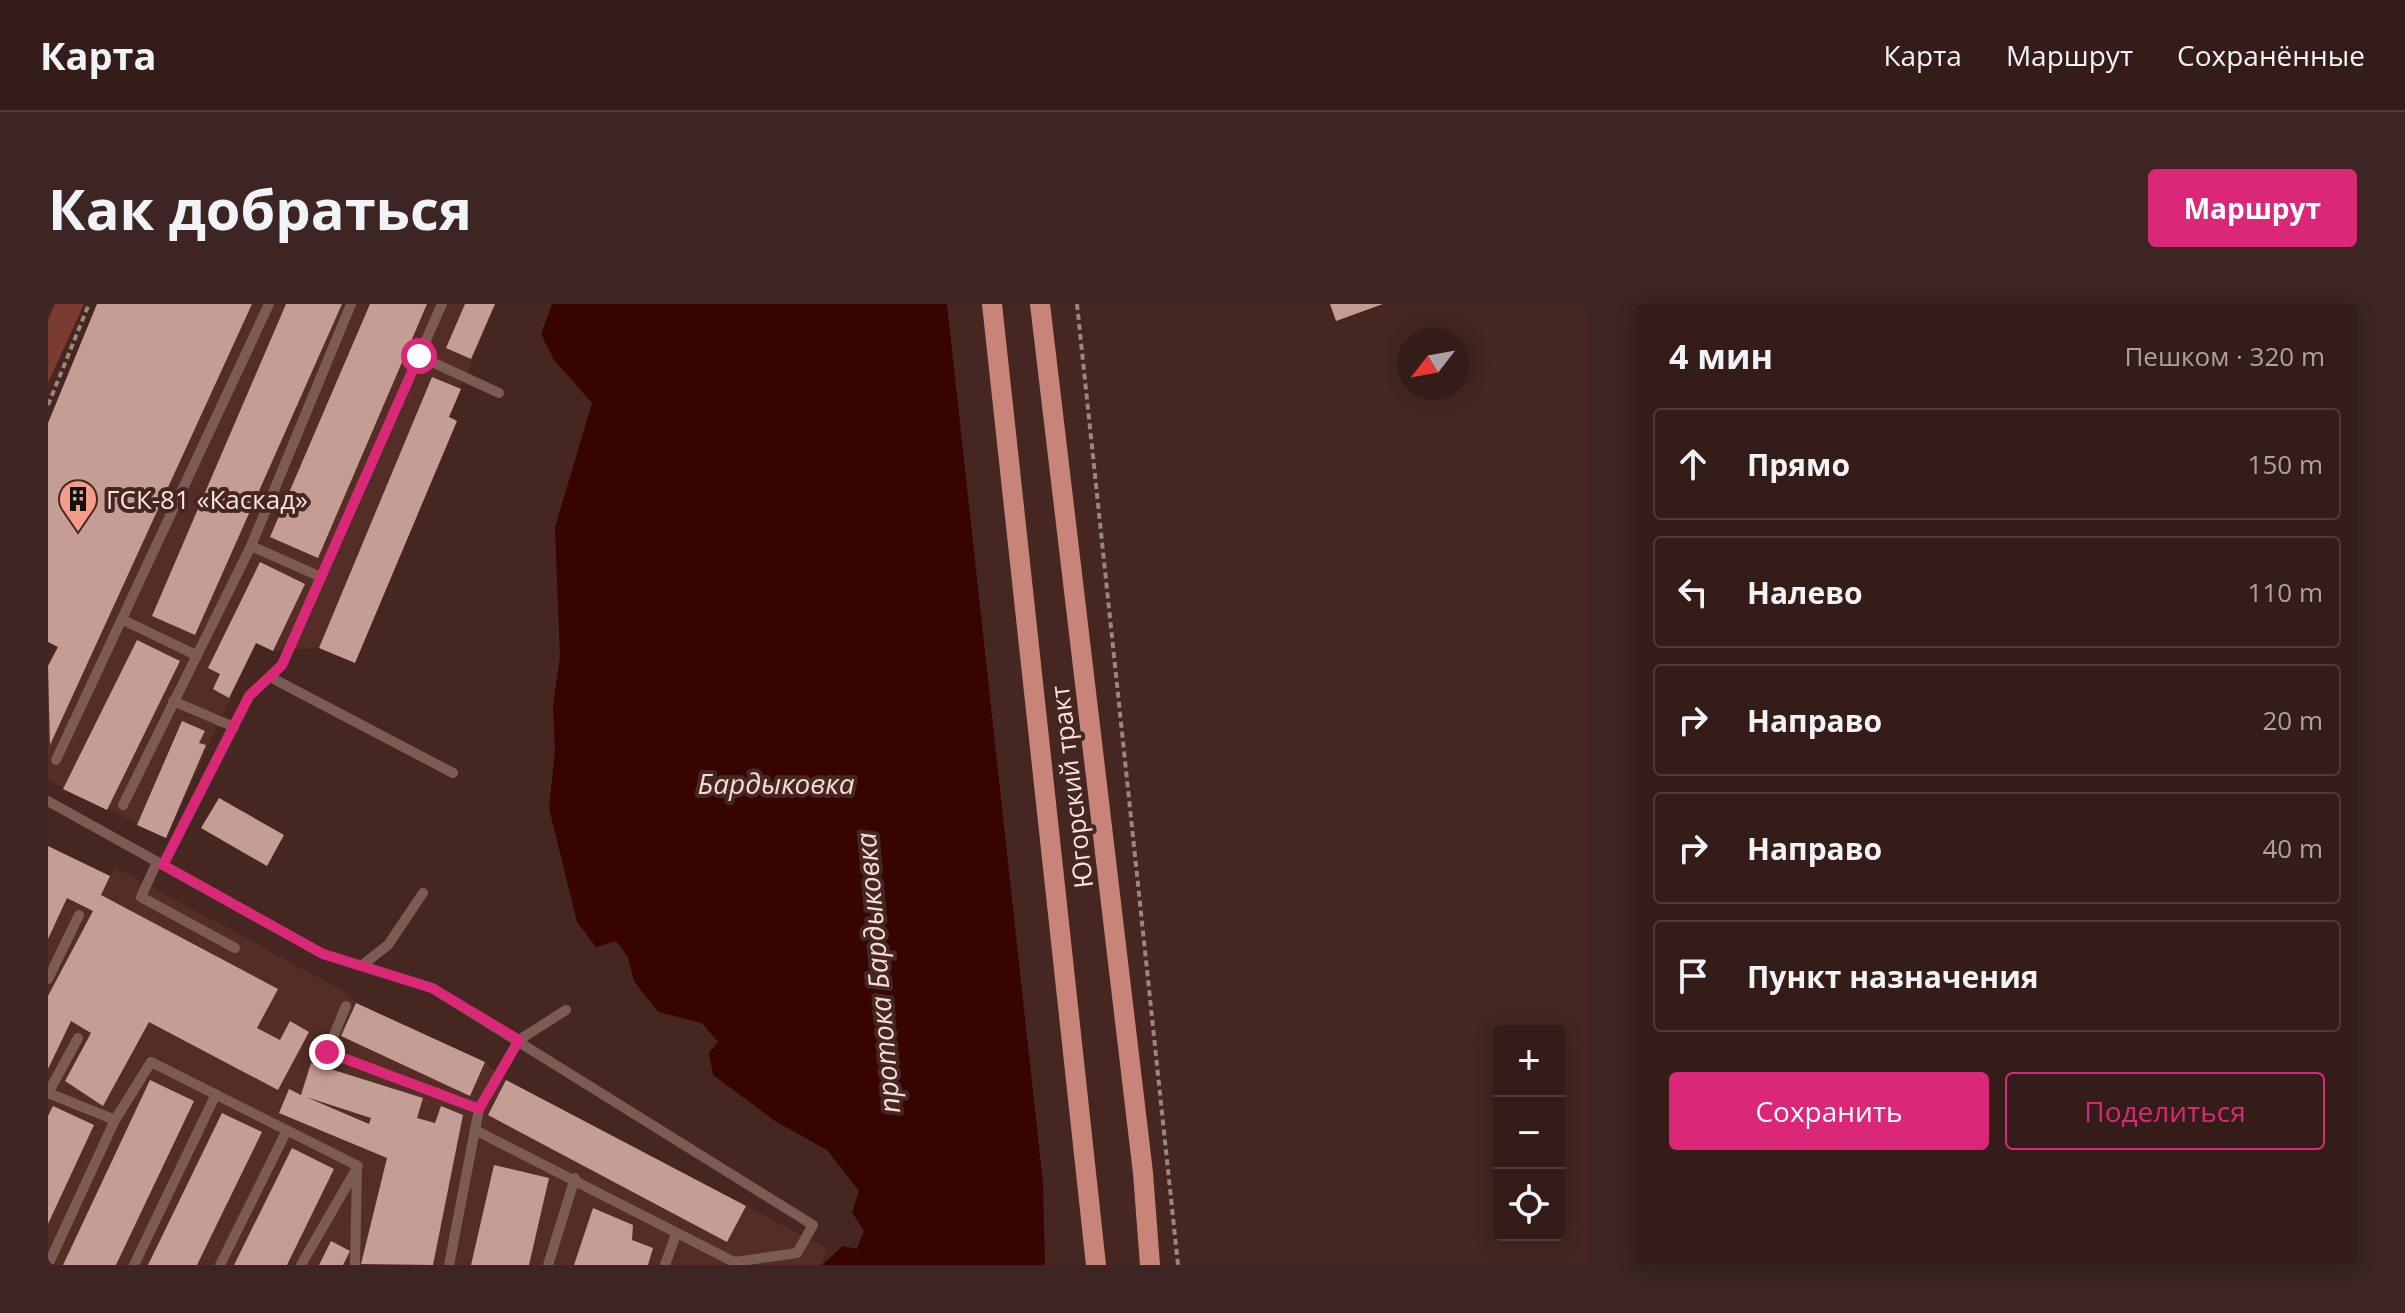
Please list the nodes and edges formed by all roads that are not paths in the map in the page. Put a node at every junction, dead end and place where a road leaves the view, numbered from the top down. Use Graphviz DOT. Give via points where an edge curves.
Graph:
graph roads {
  1 [pos="269,304"];
  2 [pos="351,304"];
  3 [pos="442,304"];
  4 [pos="992,304"];
  5 [pos="1040,304"];
  6 [pos="419,356"];
  7 [pos="499,393"];
  8 [pos="251,546"];
  9 [pos="321,577"];
  10 [pos="123,620"];
  11 [pos="196,655"];
  12 [pos="270,677"];
  13 [pos="173,701"];
  14 [pos="234,727"];
  15 [pos="56,760"];
  16 [pos="453,773"];
  17 [pos="48,801"];
  18 [pos="123,805"];
  19 [pos="160,863"];
  20 [pos="423,893"];
  21 [pos="79,915"];
  22 [pos="235,948"];
  23 [pos="361,966"];
  24 [pos="48,979"];
  25 [pos="346,1006"];
  26 [pos="566,1010"];
  27 [pos="78,1038"];
  28 [pos="519,1040"];
  29 [pos="48,1093"];
  30 [pos="216,1094"];
  31 [pos="479,1109"];
  32 [pos="115,1120"];
  33 [pos="287,1130"];
  34 [pos="475,1130"];
  35 [pos="358,1166"];
  36 [pos="575,1178"];
  37 [pos="676,1234"];
  38 [pos="734,1264"];
  39 [pos="48,1265"];
  40 [pos="134,1265"];
  41 [pos="220,1265"];
  42 [pos="301,1265"];
  43 [pos="355,1265"];
  44 [pos="449,1265"];
  45 [pos="548,1265"];
  46 [pos="665,1265"];
  47 [pos="1096,1265"];
  48 [pos="1150,1265"];
  1 -- 10 [label="lane"];
  2 -- 8 [label="lane"];
  3 -- 6 [label="lane"];
  4 -- 47 [label="main road, Югорский тракт"];
  5 -- 48 [label="main road, Югорский тракт"];
  6 -- 7 [label="lane"];
  6 -- 9 [label="lane"];
  8 -- 9 [label="lane"];
  8 -- 11 [label="lane"];
  9 -- 12 [label="lane" via="282,665"];
  10 -- 11 [label="lane"];
  10 -- 15 [label="lane"];
  11 -- 13 [label="lane"];
  12 -- 14 [label="lane" via="249,696"];
  12 -- 16 [label="lane"];
  13 -- 14 [label="lane"];
  13 -- 18 [label="lane"];
  14 -- 19 [label="lane"];
  17 -- 19 [label="lane"];
  19 -- 22 [label="lane" via="141,897"];
  19 -- 23 [label="lane" via="323,954"];
  20 -- 23 [label="lane" via="388,945"];
  21 -- 24 [label="lane"];
  23 -- 28 [label="lane" via="432,988"];
  25 -- 31 [label="lane" via="327,1052"];
  26 -- 28 [label="lane"];
  27 -- 29 [label="lane"];
  28 -- 31 [label="lane"];
  28 -- 38 [label="lane" via="813,1225 797,1253"];
  29 -- 32 [label="lane"];
  30 -- 32 [label="lane" via="151,1062"];
  30 -- 33 [label="lane"];
  30 -- 40 [label="lane"];
  31 -- 34 [label="lane"];
  32 -- 39 [label="lane"];
  33 -- 35 [label="lane"];
  33 -- 41 [label="lane"];
  34 -- 36 [label="lane"];
  34 -- 44 [label="lane"];
  35 -- 42 [label="lane"];
  35 -- 43 [label="lane"];
  36 -- 37 [label="lane"];
  36 -- 45 [label="lane"];
  37 -- 38 [label="lane"];
  37 -- 46 [label="lane"];
}
